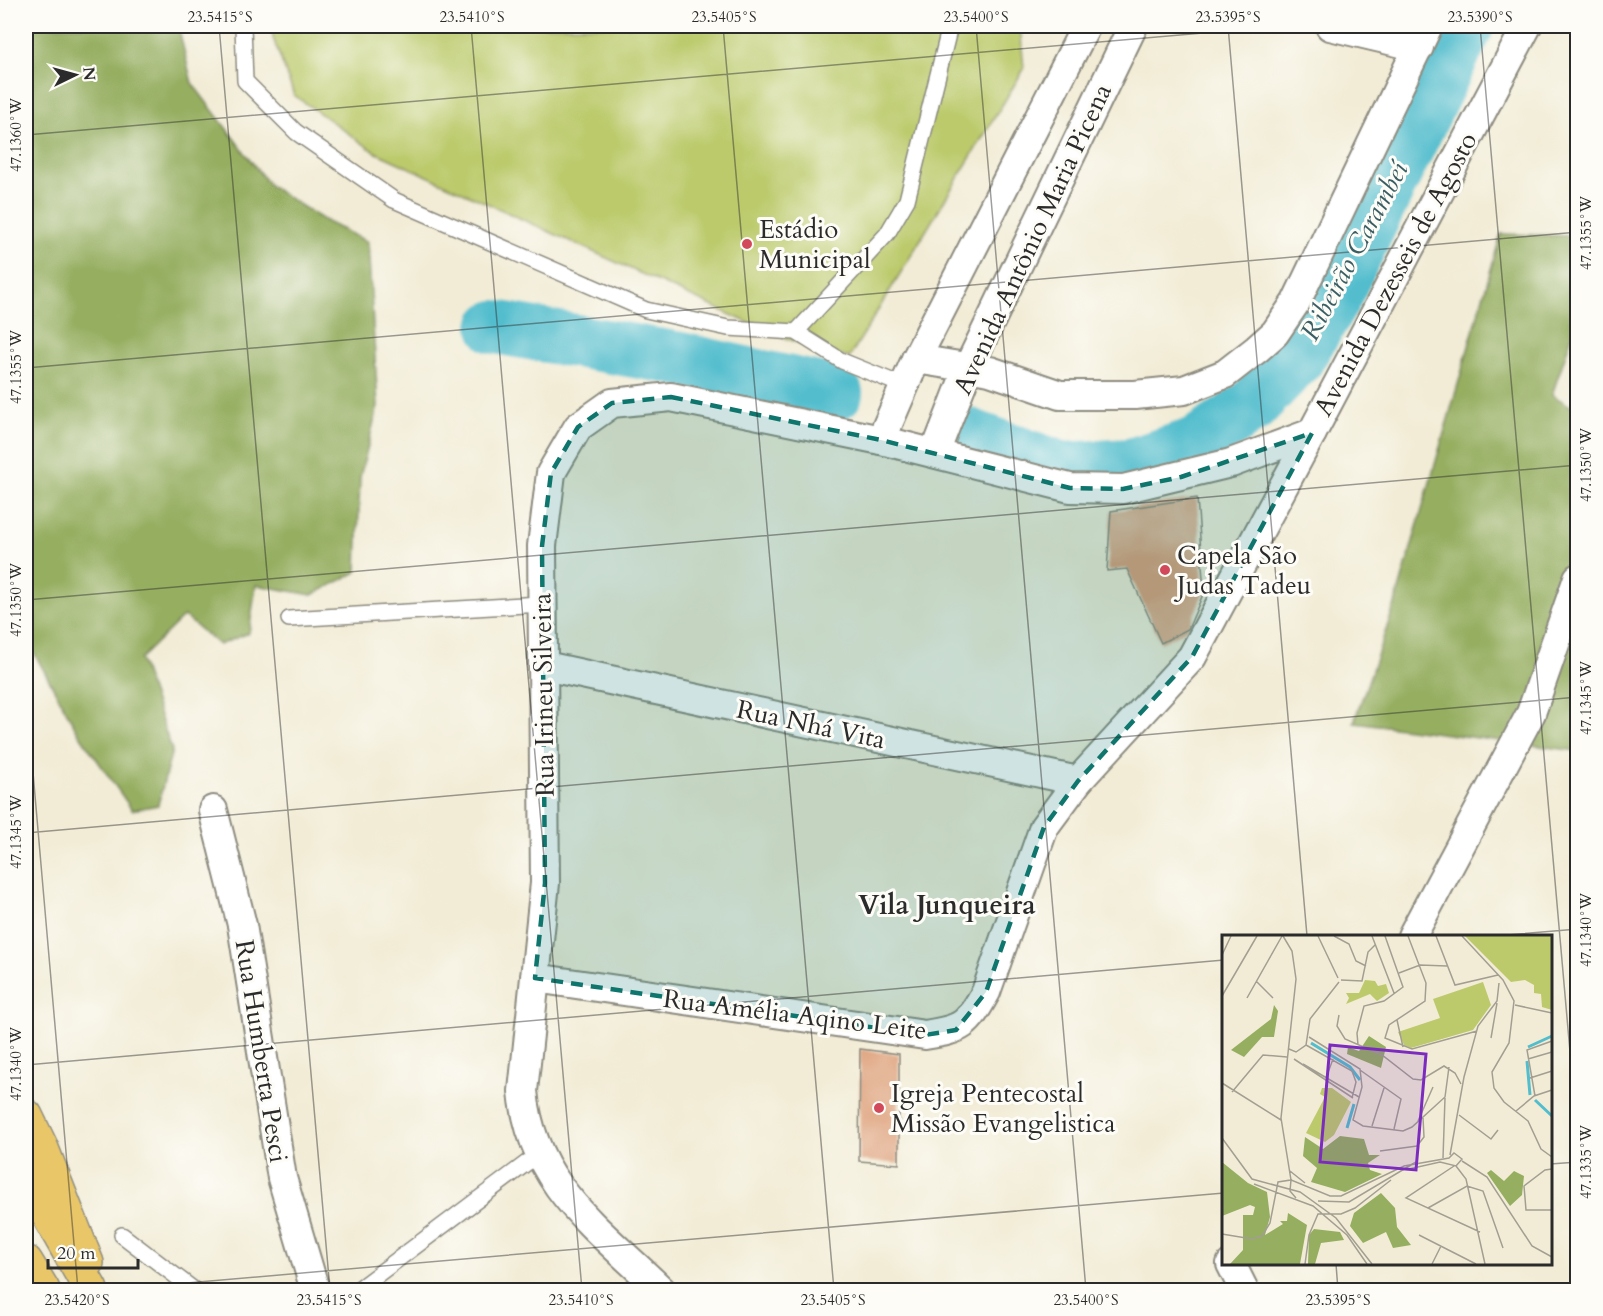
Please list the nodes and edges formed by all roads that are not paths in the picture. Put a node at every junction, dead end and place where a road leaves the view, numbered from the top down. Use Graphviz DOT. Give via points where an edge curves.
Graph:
graph roads {
  1 [pos="243,26"];
  2 [pos="950,26"];
  3 [pos="1086,26"];
  4 [pos="1133,26"];
  5 [pos="1330,26"];
  6 [pos="1527,26"];
  7 [pos="1423,36"];
  8 [pos="796,332"];
  9 [pos="916,359"];
  10 [pos="968,368"];
  11 [pos="904,386"];
  12 [pos="1312,433"];
  13 [pos="881,440"];
  14 [pos="935,453"];
  15 [pos="1578,578"];
  16 [pos="541,604"];
  17 [pos="289,619"];
  18 [pos="545,666"];
  19 [pos="1078,781"];
  20 [pos="213,810"];
  21 [pos="1413,935"];
  22 [pos="535,978"];
  23 [pos="26,1116"];
  24 [pos="540,1153"];
  25 [pos="26,1176"];
  26 [pos="122,1235"];
  27 [pos="26,1262"];
  28 [pos="1232,1265"];
  29 [pos="43,1290"];
  30 [pos="91,1290"];
  31 [pos="97,1290"];
  32 [pos="194,1290"];
  33 [pos="315,1290"];
  34 [pos="357,1290"];
  35 [pos="662,1290"];
  36 [pos="1244,1290"];
  1 -- 8 [label="lane" via="245,81 296,132 394,200 646,310 728,328"];
  2 -- 8 [label="lane" via="907,200 887,234"];
  3 -- 9 [label="street, Avenida Antônio Maria Picena"];
  4 -- 10 [label="street, Avenida Antônio Maria Picena"];
  5 -- 7 [label="street"];
  6 -- 12 [label="street, Avenida Dezesseis de Agosto"];
  7 -- 10 [label="street" via="1296,302 1275,333 1225,374 1184,390 1135,395 1060,394"];
  8 -- 11 [label="lane" via="842,361"];
  9 -- 10 [label="street"];
  9 -- 11 [label="street, Avenida Antônio Maria Picena"];
  10 -- 14 [label="street, Avenida Antônio Maria Picena"];
  11 -- 13 [label="street, Avenida Antônio Maria Picena"];
  12 -- 14 [label="street, Avenida Dezesseis de Agosto" via="1231,463 1124,489 1071,488"];
  12 -- 19 [label="street, Rua Amélia Aqino Leite" via="1192,657"];
  13 -- 14 [label="street, Rua Irineu Silveira"];
  13 -- 16 [label="street, Rua Irineu Silveira" via="671,397 612,403 578,427 551,473 542,546"];
  15 -- 21 [label="street" via="1531,713"];
  16 -- 17 [label="lane"];
  16 -- 18 [label="street, Rua Irineu Silveira"];
  18 -- 19 [label="street, Rua Nhá Vita"];
  18 -- 22 [label="street, Rua Irineu Silveira" via="545,883"];
  19 -- 22 [label="street, Rua Amélia Aqino Leite" via="1044,827 986,992 975,1012 956,1030 925,1035"];
  20 -- 33 [label="street, Rua Humberta Pesci" via="242,925 282,1178"];
  22 -- 24 [label="street, Rua Irineu Silveira" via="523,1091 526,1119"];
  23 -- 31 [label="main road"];
  24 -- 34 [label="lane"];
  24 -- 35 [label="street, Rua Irineu Silveira" via="556,1186 578,1213"];
  25 -- 30 [label="main road"];
  26 -- 32 [label="lane"];
  27 -- 29 [label="main road"];
  28 -- 36 [label="street"];
}
